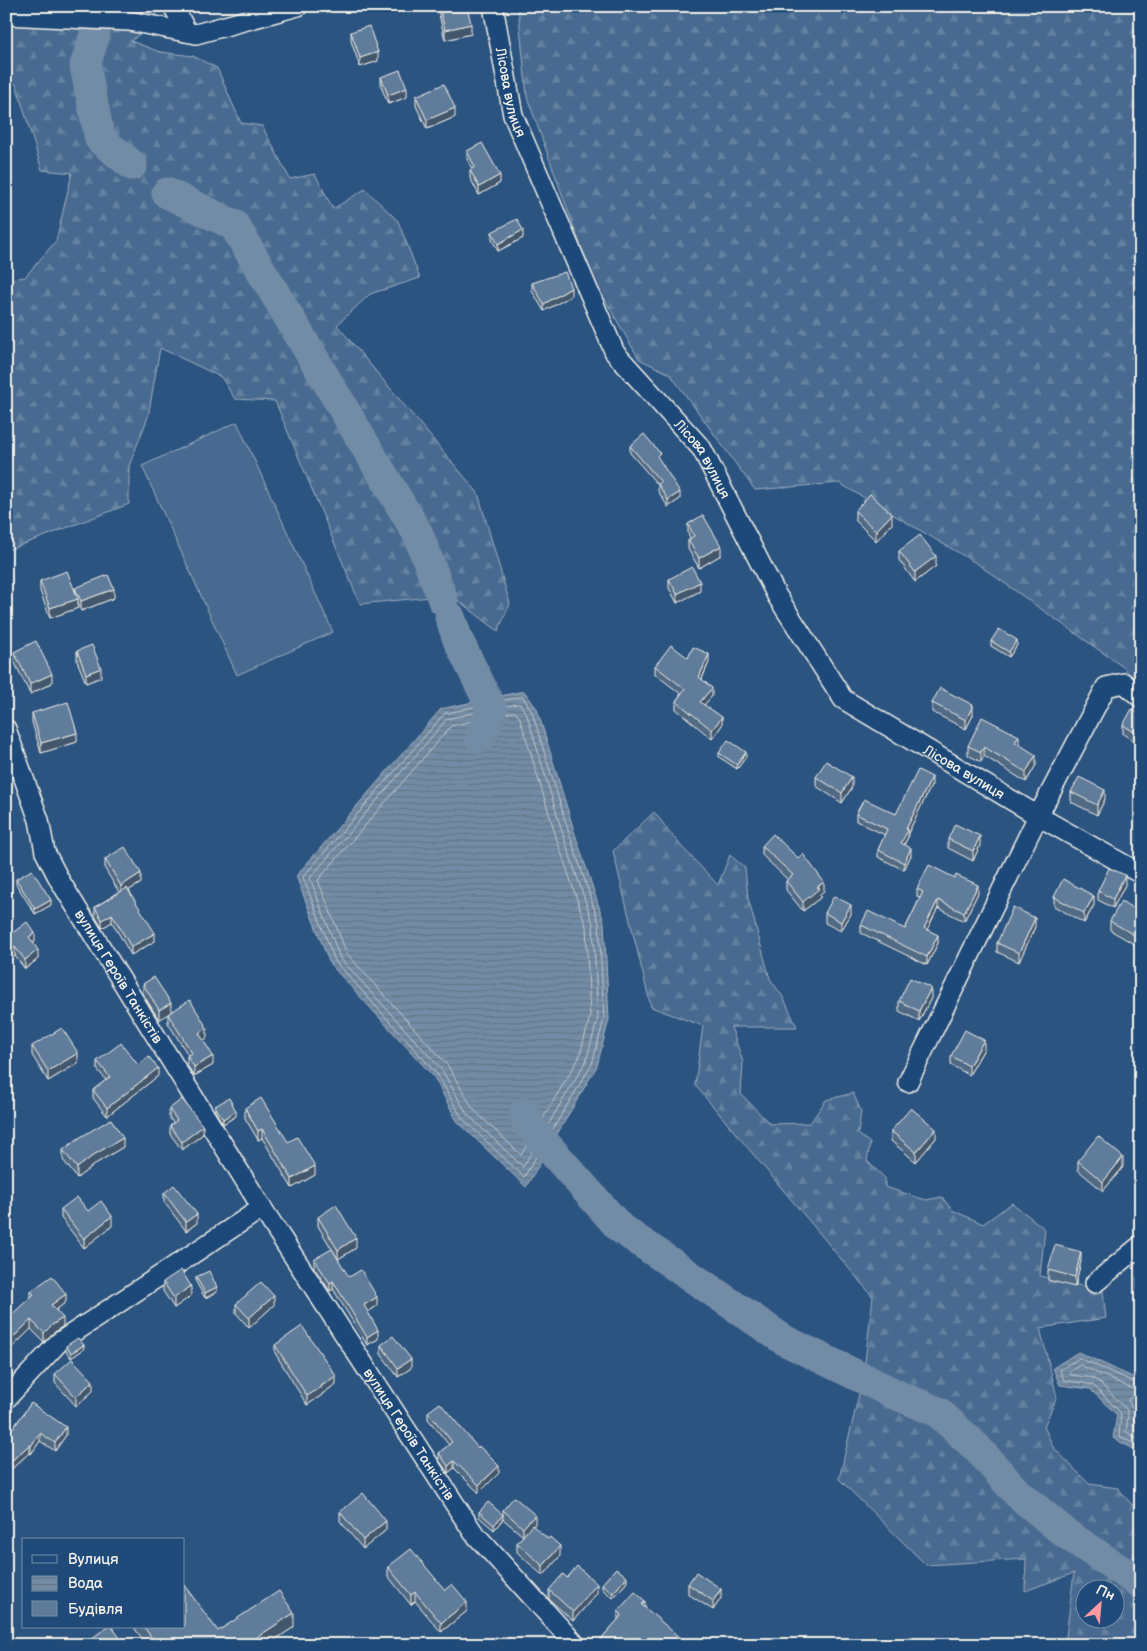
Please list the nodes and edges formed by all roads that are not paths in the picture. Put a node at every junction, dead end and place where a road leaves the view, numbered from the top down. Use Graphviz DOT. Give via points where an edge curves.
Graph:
graph roads {
  1 [pos="173,6"];
  2 [pos="298,6"];
  3 [pos="493,6"];
  4 [pos="59,11"];
  5 [pos="6,15"];
  6 [pos="187,32"];
  7 [pos="1141,698"];
  8 [pos="6,729"];
  9 [pos="1038,816"];
  10 [pos="1141,874"];
  11 [pos="908,1082"];
  12 [pos="262,1208"];
  13 [pos="1141,1245"];
  14 [pos="1095,1283"];
  15 [pos="6,1399"];
  16 [pos="576,1645"];
  1 -- 6 [label="street"];
  2 -- 6 [label="street" via="196,34"];
  3 -- 9 [label="street, Лісова вулиця" via="513,114 615,353 702,449 777,596 843,699"];
  4 -- 5 [label="street"];
  4 -- 6 [label="street"];
  7 -- 9 [label="street" via="1124,684 1106,687"];
  8 -- 12 [label="street, вулиця Героїв Танкістів" via="39,820 45,852 56,874"];
  9 -- 10 [label="street, Лісова вулиця"];
  9 -- 11 [label="street"];
  12 -- 15 [label="street" via="58,1343"];
  12 -- 16 [label="street, вулиця Героїв Танкістів" via="473,1532"];
  13 -- 14 [label="street"];
}
